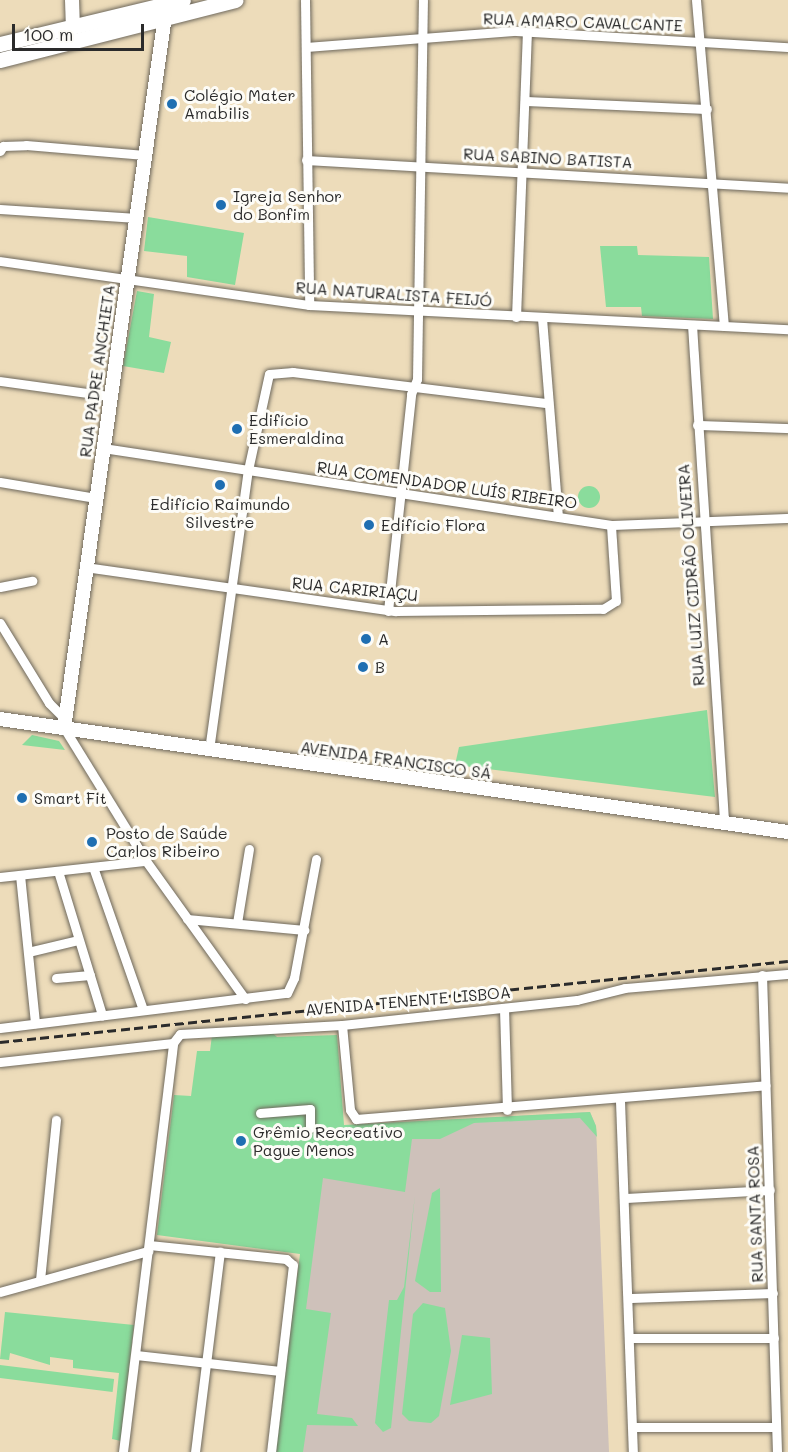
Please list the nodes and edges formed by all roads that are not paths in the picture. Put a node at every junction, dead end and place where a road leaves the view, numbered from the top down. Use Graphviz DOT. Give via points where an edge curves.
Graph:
graph roads {
  1 [pos="72,0"];
  2 [pos="183,0"];
  3 [pos="235,0"];
  4 [pos="305,0"];
  5 [pos="423,0"];
  6 [pos="696,0"];
  7 [pos="166,8"];
  8 [pos="73,26"];
  9 [pos="527,32"];
  10 [pos="423,36"];
  11 [pos="699,40"];
  12 [pos="0,44"];
  13 [pos="306,47"];
  14 [pos="788,47"];
  15 [pos="0,60"];
  16 [pos="525,101"];
  17 [pos="707,109"];
  18 [pos="0,151"];
  19 [pos="145,155"];
  20 [pos="306,160"];
  21 [pos="422,166"];
  22 [pos="523,172"];
  23 [pos="711,183"];
  24 [pos="788,188"];
  25 [pos="0,209"];
  26 [pos="136,218"];
  27 [pos="0,261"];
  28 [pos="127,280"];
  29 [pos="309,305"];
  30 [pos="416,312"];
  31 [pos="516,317"];
  32 [pos="542,318"];
  33 [pos="692,325"];
  34 [pos="724,326"];
  35 [pos="788,329"];
  36 [pos="0,381"];
  37 [pos="415,388"];
  38 [pos="110,396"];
  39 [pos="547,404"];
  40 [pos="696,425"];
  41 [pos="788,428"];
  42 [pos="103,448"];
  43 [pos="248,470"];
  44 [pos="0,482"];
  45 [pos="402,493"];
  46 [pos="96,498"];
  47 [pos="558,516"];
  48 [pos="788,518"];
  49 [pos="701,521"];
  50 [pos="611,525"];
  51 [pos="85,567"];
  52 [pos="32,581"];
  53 [pos="0,587"];
  54 [pos="231,589"];
  55 [pos="388,611"];
  56 [pos="0,623"];
  57 [pos="0,719"];
  58 [pos="64,724"];
  59 [pos="209,750"];
  60 [pos="724,823"];
  61 [pos="788,832"];
  62 [pos="249,849"];
  63 [pos="316,860"];
  64 [pos="146,861"];
  65 [pos="93,867"];
  66 [pos="58,871"];
  67 [pos="20,875"];
  68 [pos="0,878"];
  69 [pos="187,919"];
  70 [pos="237,923"];
  71 [pos="304,930"];
  72 [pos="78,940"];
  73 [pos="28,952"];
  74 [pos="788,974"];
  75 [pos="90,975"];
  76 [pos="762,975"];
  77 [pos="56,978"];
  78 [pos="245,999"];
  79 [pos="504,1008"];
  80 [pos="143,1010"];
  81 [pos="102,1015"];
  82 [pos="35,1023"];
  83 [pos="342,1025"];
  84 [pos="0,1028"];
  85 [pos="173,1043"];
  86 [pos="0,1062"];
  87 [pos="766,1085"];
  88 [pos="620,1101"];
  89 [pos="507,1110"];
  90 [pos="260,1113"];
  91 [pos="56,1120"];
  92 [pos="310,1128"];
  93 [pos="770,1190"];
  94 [pos="626,1198"];
  95 [pos="149,1248"];
  96 [pos="220,1252"];
  97 [pos="40,1280"];
  98 [pos="0,1292"];
  99 [pos="773,1293"];
  100 [pos="631,1298"];
  101 [pos="632,1338"];
  102 [pos="774,1338"];
  103 [pos="136,1355"];
  104 [pos="207,1364"];
  105 [pos="280,1371"];
  106 [pos="633,1427"];
  107 [pos="776,1430"];
  108 [pos="788,1433"];
  109 [pos="123,1452"];
  110 [pos="195,1452"];
  111 [pos="271,1452"];
  112 [pos="633,1452"];
  113 [pos="777,1452"];
  1 -- 8 [label="main road"];
  2 -- 7 [label="main road"];
  3 -- 7 [label="main road"];
  4 -- 13 [label="street"];
  5 -- 10 [label="street"];
  6 -- 11 [label="street"];
  7 -- 8 [label="main road"];
  7 -- 15 [label="main road"];
  7 -- 19 [label="main road, RUA PADRE ANCHIETA"];
  8 -- 12 [label="main road"];
  9 -- 10 [label="street, RUA AMARO CAVALCANTE"];
  9 -- 11 [label="street, RUA AMARO CAVALCANTE"];
  9 -- 16 [label="street"];
  10 -- 13 [label="street, RUA AMARO CAVALCANTE"];
  10 -- 21 [label="street"];
  11 -- 14 [label="street, RUA AMARO CAVALCANTE"];
  11 -- 17 [label="street"];
  13 -- 20 [label="street"];
  16 -- 17 [label="street"];
  16 -- 22 [label="street"];
  17 -- 23 [label="street"];
  18 -- 19 [label="street" via="3,146 26,145"];
  19 -- 26 [label="main road, RUA PADRE ANCHIETA"];
  20 -- 21 [label="street, RUA SABINO BATISTA"];
  20 -- 29 [label="street"];
  21 -- 22 [label="street, RUA SABINO BATISTA"];
  21 -- 30 [label="street" via="421,306"];
  22 -- 23 [label="street, RUA SABINO BATISTA"];
  22 -- 31 [label="street"];
  23 -- 24 [label="street, RUA SABINO BATISTA"];
  23 -- 34 [label="street"];
  25 -- 26 [label="street"];
  26 -- 28 [label="main road, RUA PADRE ANCHIETA"];
  27 -- 28 [label="street, RUA NATURALISTA FEIJÓ"];
  28 -- 29 [label="street, RUA NATURALISTA FEIJÓ"];
  28 -- 38 [label="main road, RUA PADRE ANCHIETA"];
  29 -- 30 [label="street, RUA NATURALISTA FEIJÓ"];
  30 -- 31 [label="street, RUA NATURALISTA FEIJÓ"];
  30 -- 37 [label="street"];
  31 -- 32 [label="street, RUA NATURALISTA FEIJÓ"];
  32 -- 33 [label="street, RUA NATURALISTA FEIJÓ"];
  32 -- 39 [label="street"];
  33 -- 34 [label="street, RUA NATURALISTA FEIJÓ"];
  33 -- 40 [label="street, RUA LUIZ CIDRÃO OLIVEIRA"];
  34 -- 35 [label="street, RUA NATURALISTA FEIJÓ"];
  36 -- 38 [label="street"];
  37 -- 39 [label="street"];
  37 -- 43 [label="street" via="293,372 269,374"];
  37 -- 45 [label="street"];
  38 -- 42 [label="main road, RUA PADRE ANCHIETA"];
  39 -- 47 [label="street"];
  40 -- 41 [label="street"];
  40 -- 49 [label="street, RUA LUIZ CIDRÃO OLIVEIRA"];
  42 -- 43 [label="street, RUA COMENDADOR LUÍS RIBEIRO"];
  42 -- 46 [label="main road, RUA PADRE ANCHIETA"];
  43 -- 45 [label="street, RUA COMENDADOR LUÍS RIBEIRO"];
  43 -- 54 [label="street"];
  44 -- 46 [label="street"];
  45 -- 47 [label="street, RUA COMENDADOR LUÍS RIBEIRO"];
  45 -- 55 [label="street"];
  46 -- 51 [label="main road, RUA PADRE ANCHIETA"];
  47 -- 50 [label="street, RUA COMENDADOR LUÍS RIBEIRO"];
  48 -- 49 [label="street, RUA COMENDADOR LUÍS RIBEIRO"];
  49 -- 50 [label="street, RUA COMENDADOR LUÍS RIBEIRO"];
  49 -- 60 [label="street, RUA LUIZ CIDRÃO OLIVEIRA"];
  50 -- 55 [label="street, RUA CARIRIAÇU" via="616,596 608,608"];
  51 -- 54 [label="street, RUA CARIRIAÇU"];
  51 -- 58 [label="main road, RUA PADRE ANCHIETA"];
  52 -- 53 [label="street"];
  54 -- 55 [label="street, RUA CARIRIAÇU"];
  54 -- 59 [label="street"];
  56 -- 58 [label="street"];
  57 -- 58 [label="main road, AVENIDA FRANCISCO SÁ"];
  58 -- 59 [label="main road, AVENIDA FRANCISCO SÁ"];
  58 -- 64 [label="street"];
  59 -- 60 [label="main road, AVENIDA FRANCISCO SÁ"];
  60 -- 61 [label="main road, AVENIDA FRANCISCO SÁ"];
  62 -- 70 [label="street"];
  63 -- 71 [label="street"];
  64 -- 65 [label="street"];
  64 -- 69 [label="street"];
  65 -- 66 [label="street"];
  65 -- 80 [label="street"];
  66 -- 67 [label="street"];
  66 -- 72 [label="street"];
  67 -- 68 [label="street"];
  67 -- 73 [label="street"];
  69 -- 70 [label="street"];
  69 -- 78 [label="street"];
  70 -- 71 [label="street"];
  71 -- 78 [label="street, AVENIDA TENENTE LISBOA" via="290,991"];
  72 -- 73 [label="street"];
  72 -- 75 [label="street"];
  73 -- 82 [label="street"];
  74 -- 76 [label="street, AVENIDA TENENTE LISBOA"];
  75 -- 77 [label="street"];
  75 -- 81 [label="street"];
  76 -- 79 [label="street, AVENIDA TENENTE LISBOA" via="625,987 577,1000"];
  76 -- 87 [label="street, RUA SANTA ROSA"];
  78 -- 80 [label="street, AVENIDA TENENTE LISBOA"];
  79 -- 83 [label="street, AVENIDA TENENTE LISBOA"];
  79 -- 89 [label="street"];
  80 -- 81 [label="street, AVENIDA TENENTE LISBOA"];
  81 -- 82 [label="street, AVENIDA TENENTE LISBOA"];
  82 -- 84 [label="street, AVENIDA TENENTE LISBOA"];
  83 -- 85 [label="street, AVENIDA TENENTE LISBOA" via="180,1034"];
  83 -- 89 [label="street" via="350,1110 356,1119"];
  85 -- 86 [label="street, AVENIDA TENENTE LISBOA"];
  85 -- 95 [label="street"];
  87 -- 88 [label="street" via="639,1094"];
  87 -- 93 [label="street, RUA SANTA ROSA"];
  88 -- 89 [label="street"];
  88 -- 94 [label="street"];
  90 -- 92 [label="street" via="310,1109"];
  91 -- 97 [label="street"];
  93 -- 94 [label="street"];
  93 -- 99 [label="street, RUA SANTA ROSA"];
  94 -- 100 [label="street"];
  95 -- 96 [label="street"];
  95 -- 97 [label="street"];
  95 -- 103 [label="street"];
  96 -- 104 [label="street"];
  96 -- 105 [label="street" via="286,1258 294,1270"];
  97 -- 98 [label="street"];
  99 -- 100 [label="street"];
  99 -- 102 [label="street, RUA SANTA ROSA"];
  100 -- 101 [label="street"];
  101 -- 102 [label="street"];
  101 -- 106 [label="street"];
  102 -- 107 [label="street, RUA SANTA ROSA"];
  103 -- 104 [label="street"];
  103 -- 109 [label="street"];
  104 -- 105 [label="street"];
  104 -- 110 [label="street"];
  105 -- 111 [label="street"];
  106 -- 107 [label="street"];
  106 -- 112 [label="street"];
  107 -- 108 [label="street"];
  107 -- 113 [label="street, RUA SANTA ROSA"];
}
